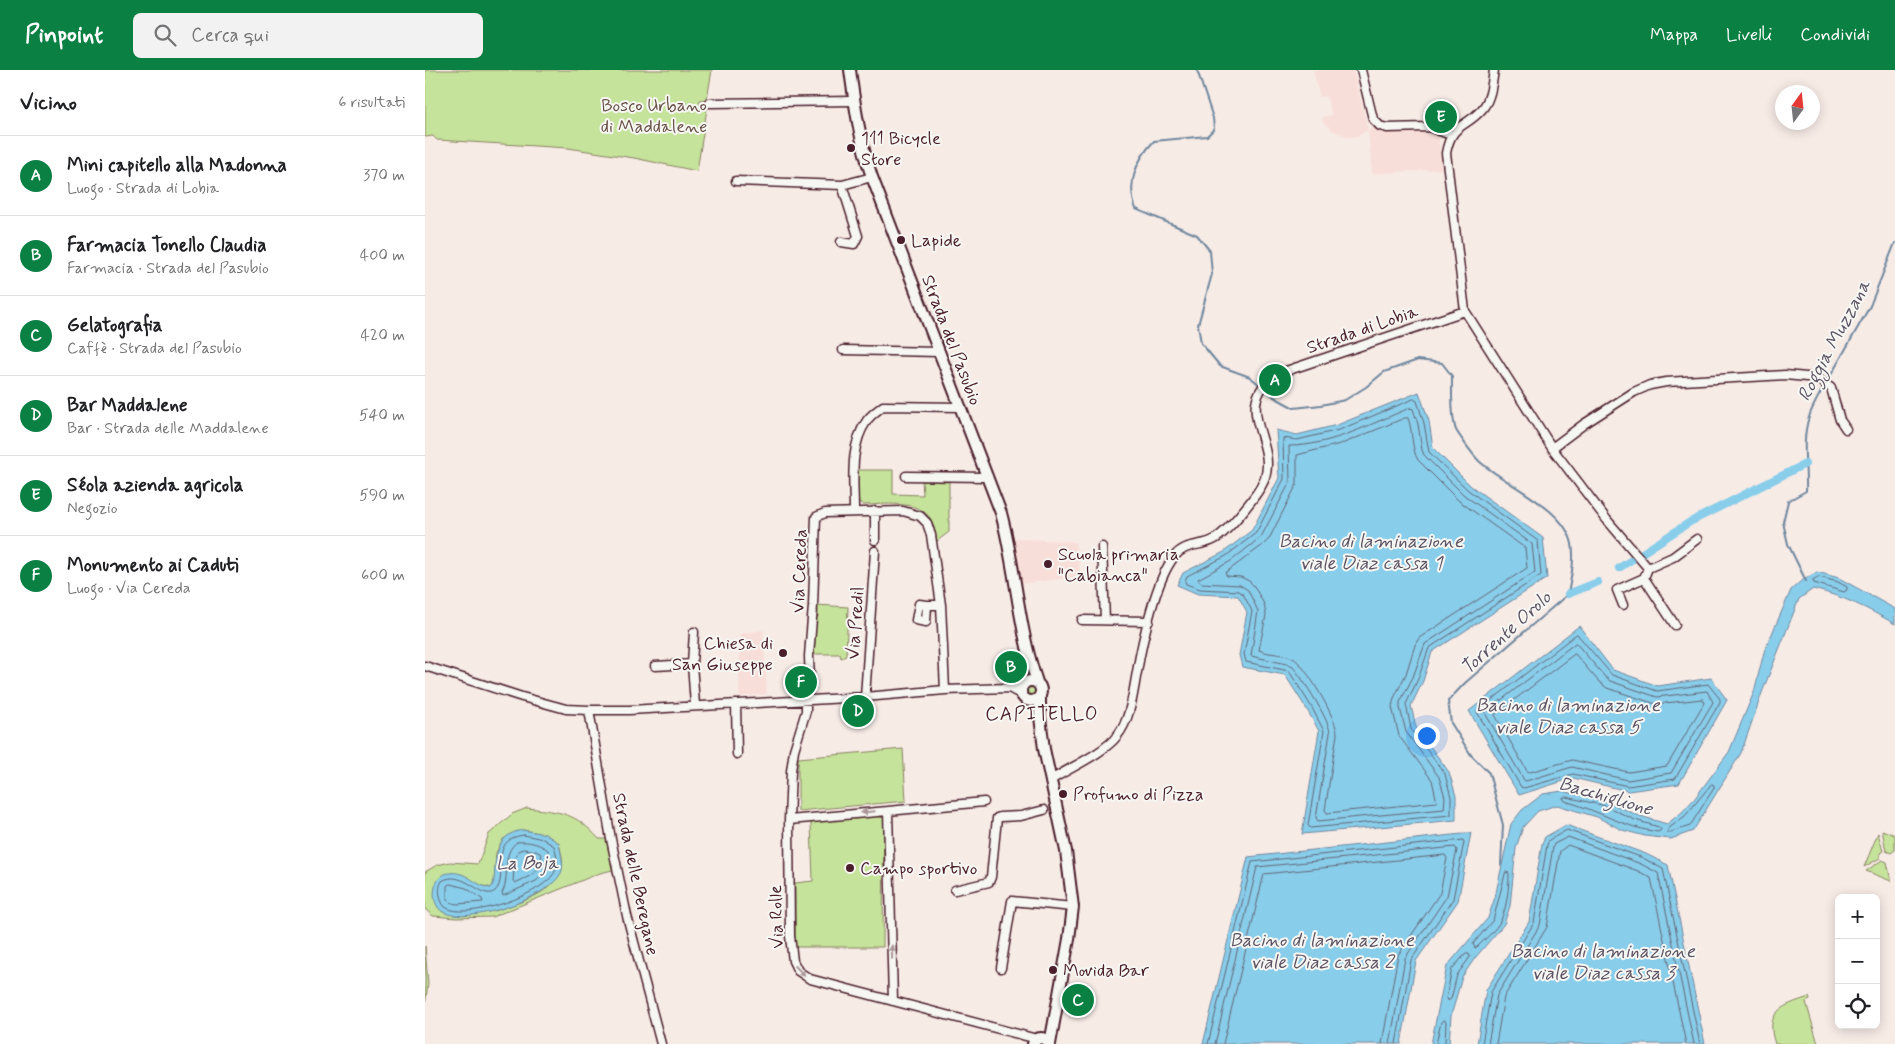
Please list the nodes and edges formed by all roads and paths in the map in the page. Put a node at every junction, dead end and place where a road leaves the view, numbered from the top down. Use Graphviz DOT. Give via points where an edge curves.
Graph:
graph roads {
  1 [pos="850,70"];
  2 [pos="1361,70"];
  3 [pos="1494,70"];
  4 [pos="854,101"];
  5 [pos="709,102"];
  6 [pos="1451,135"];
  7 [pos="872,177"];
  8 [pos="736,181"];
  9 [pos="842,185"];
  10 [pos="841,242"];
  11 [pos="1465,310"];
  12 [pos="843,350"];
  13 [pos="939,352"];
  14 [pos="961,407"];
  15 [pos="1846,429"];
  16 [pos="1552,448"];
  17 [pos="907,476"];
  18 [pos="988,477"];
  19 [pos="854,511"];
  20 [pos="875,511"];
  21 [pos="1697,539"];
  22 [pos="875,540"];
  23 [pos="1102,548"];
  24 [pos="875,551"];
  25 [pos="1648,568"];
  26 [pos="1645,578"];
  27 [pos="1623,604"];
  28 [pos="927,605"];
  29 [pos="941,605"];
  30 [pos="1082,620"];
  31 [pos="1105,620"];
  32 [pos="1149,621"];
  33 [pos="1675,625"];
  34 [pos="695,632"];
  35 [pos="1024,632"];
  36 [pos="692,664"];
  37 [pos="425,666"];
  38 [pos="655,666"];
  39 [pos="1037,682"];
  40 [pos="1024,683"];
  41 [pos="1009,688"];
  42 [pos="945,690"];
  43 [pos="1040,696"];
  44 [pos="865,697"];
  45 [pos="1024,698"];
  46 [pos="806,700"];
  47 [pos="736,704"];
  48 [pos="695,706"];
  49 [pos="589,710"];
  50 [pos="1044,749"];
  51 [pos="737,754"];
  52 [pos="1051,780"];
  53 [pos="984,802"];
  54 [pos="1050,809"];
  55 [pos="888,810"];
  56 [pos="789,820"];
  57 [pos="955,890"];
  58 [pos="1073,907"];
  59 [pos="1001,968"];
  60 [pos="893,1001"];
  61 [pos="1040,1042"];
  62 [pos="661,1044"];
  1 -- 4 [label="main road, Strada del Pasubio"];
  2 -- 6 [label="street" via="1373,119 1380,126 1429,127"];
  3 -- 6 [label="street" via="1483,108"];
  4 -- 5 [label="street"];
  4 -- 7 [label="main road, Strada del Pasubio" via="863,151"];
  6 -- 11 [label="street" via="1446,153"];
  7 -- 9 [label="street"];
  7 -- 13 [label="main road, Strada del Pasubio"];
  8 -- 9 [label="street"];
  9 -- 10 [label="street" via="858,236 854,244"];
  11 -- 16 [label="street"];
  11 -- 32 [label="street, Strada di Lobia" via="1277,374 1263,386 1258,392 1257,421 1267,464 1265,478 1258,492 1214,540 1187,547 1175,555 1166,569"];
  12 -- 13 [label="street"];
  13 -- 14 [label="main road, Strada del Pasubio"];
  14 -- 18 [label="main road, Strada del Pasubio"];
  14 -- 19 [label="street" via="883,406 873,414 859,437 854,459"];
  15 -- 16 [label="street" via="1840,420 1831,388 1817,378 1770,376 1667,382 1635,392"];
  16 -- 25 [label="street"];
  17 -- 18 [label="street"];
  18 -- 35 [label="main road, Strada del Pasubio" via="1009,542"];
  19 -- 20 [label="street, Via Cereda"];
  19 -- 46 [label="street, Via Cereda" via="825,513 816,517 810,683"];
  20 -- 22 [label="street"];
  20 -- 29 [label="street, Via Cereda" via="912,513 927,524"];
  21 -- 25 [label="street" via="1673,557"];
  23 -- 31 [label="street"];
  24 -- 44 [label="street, Via Predil"];
  25 -- 26 [label="street"];
  26 -- 27 [label="street" via="1617,590"];
  26 -- 33 [label="street"];
  28 -- 29 [label="street"];
  29 -- 42 [label="street, Via Cereda"];
  30 -- 31 [label="street"];
  31 -- 32 [label="street"];
  32 -- 52 [label="street, Strada di Lobia" via="1129,708 1118,736"];
  34 -- 36 [label="street"];
  35 -- 39 [label="main road, Strada del Pasubio"];
  35 -- 40 [label="main road, Strada del Pasubio" via="1027,666"];
  36 -- 38 [label="street"];
  36 -- 48 [label="street"];
  37 -- 49 [label="street" via="566,709"];
  39 -- 40 [label="main road"];
  39 -- 43 [label="main road" via="1041,688"];
  40 -- 41 [label="street"];
  40 -- 45 [label="main road" via="1021,688"];
  41 -- 42 [label="street"];
  41 -- 45 [label="street"];
  42 -- 44 [label="street"];
  43 -- 45 [label="main road" via="1034,701"];
  43 -- 50 [label="main road"];
  44 -- 46 [label="street"];
  45 -- 50 [label="main road" via="1034,713"];
  46 -- 47 [label="street"];
  46 -- 56 [label="street, Via Rolle" via="792,764"];
  47 -- 48 [label="street"];
  47 -- 51 [label="street"];
  48 -- 49 [label="street"];
  49 -- 62 [label="street, Strada delle Beregane" via="627,916"];
  50 -- 52 [label="main road"];
  52 -- 54 [label="main road"];
  53 -- 55 [label="street"];
  54 -- 57 [label="street" via="997,818 989,882"];
  54 -- 58 [label="main road" via="1070,879"];
  55 -- 56 [label="street, one-way"];
  60 -- 55 [label="street, one-way"];
  56 -- 60 [label="street, Via Rolle, one-way" via="790,936 795,967 810,979"];
  58 -- 59 [label="street" via="1012,901"];
  58 -- 61 [label="main road" via="1054,1025"];
  60 -- 61 [label="street, Via Rolle"];
}
